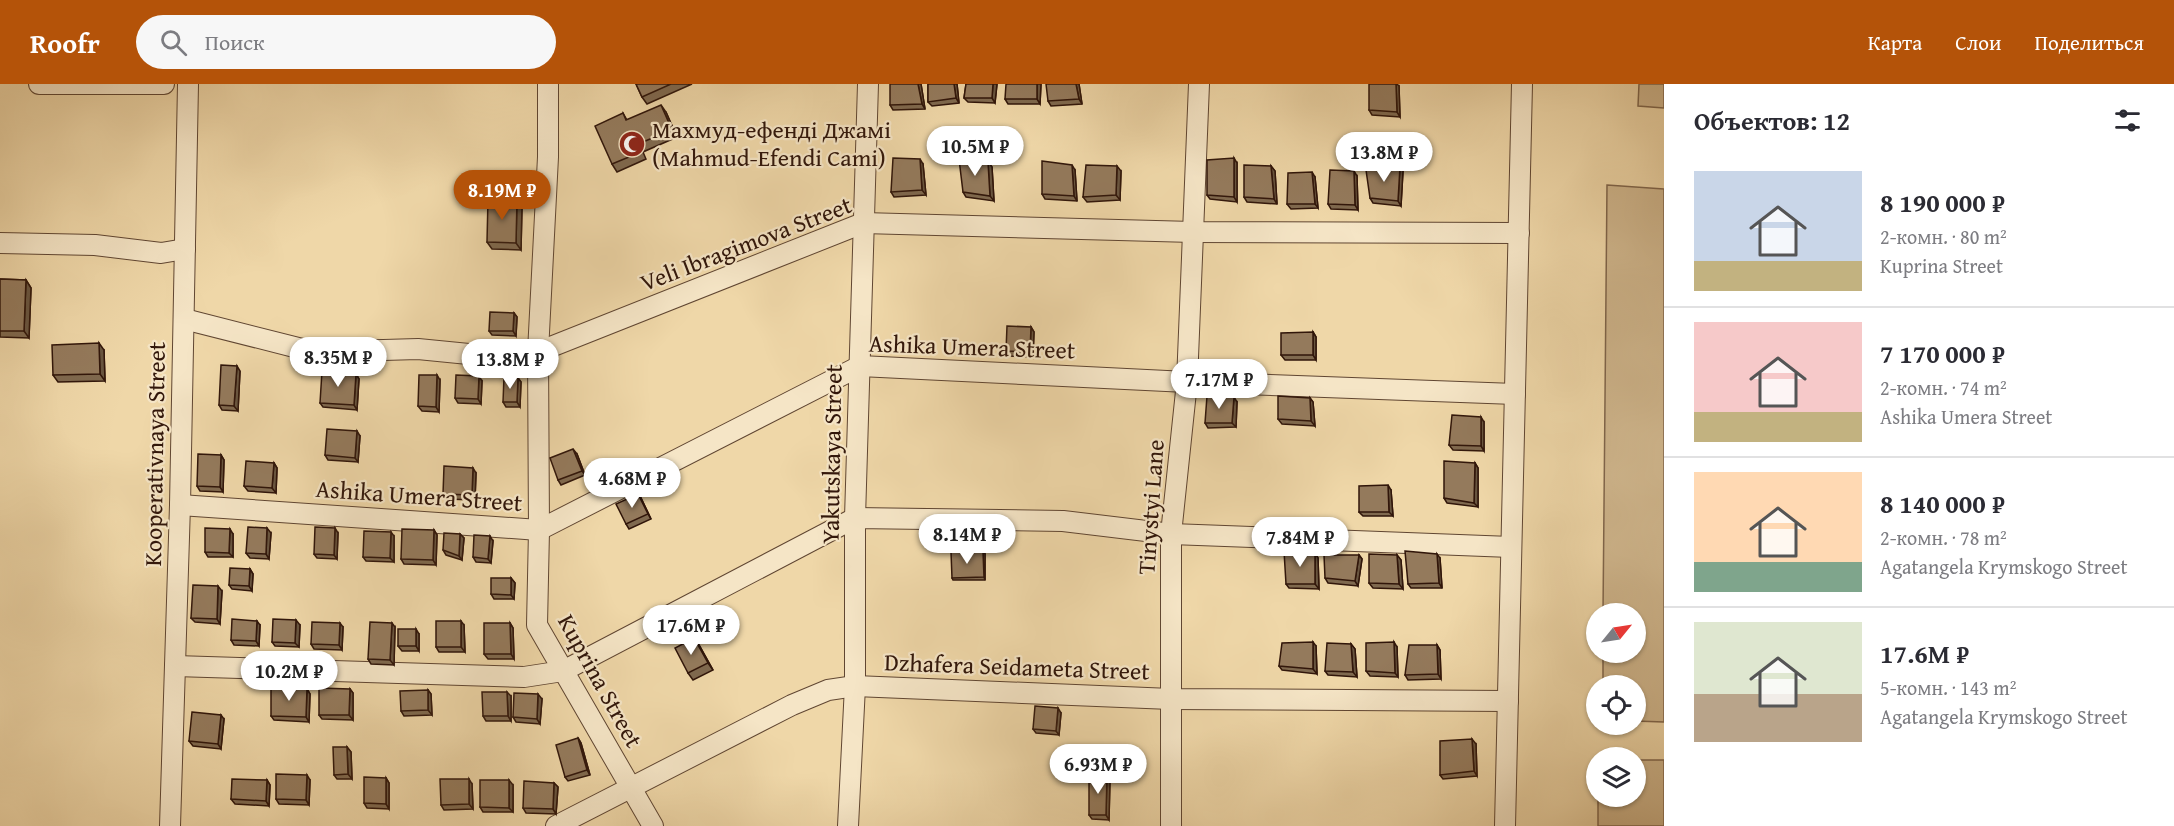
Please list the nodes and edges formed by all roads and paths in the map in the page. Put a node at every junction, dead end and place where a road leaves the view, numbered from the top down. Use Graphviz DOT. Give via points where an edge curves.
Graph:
graph roads {
  1 [pos="39,84"];
  2 [pos="164,84"];
  3 [pos="188,84"];
  4 [pos="548,84"];
  5 [pos="868,84"];
  6 [pos="1199,84"];
  7 [pos="1522,84"];
  8 [pos="863,223"];
  9 [pos="1193,232"];
  10 [pos="1519,233"];
  11 [pos="0,243"];
  12 [pos="185,249"];
  13 [pos="184,319"];
  14 [pos="538,352"];
  15 [pos="860,366"];
  16 [pos="1187,382"];
  17 [pos="1515,394"];
  18 [pos="180,505"];
  19 [pos="855,518"];
  20 [pos="539,530"];
  21 [pos="1171,534"];
  22 [pos="1511,548"];
  23 [pos="175,666"];
  24 [pos="563,671"];
  25 [pos="855,686"];
  26 [pos="1171,699"];
  27 [pos="1508,701"];
  28 [pos="631,789"];
  29 [pos="170,826"];
  30 [pos="556,826"];
  31 [pos="653,826"];
  32 [pos="848,826"];
  33 [pos="1171,826"];
  34 [pos="1505,826"];
  1 -- 2 [label="street"];
  3 -- 12 [label="street, Kooperativnaya Street"];
  4 -- 14 [label="street, Kuprina Street"];
  5 -- 8 [label="street, Yakutskaya Street"];
  6 -- 9 [label="street, Tinystyi Lane"];
  7 -- 10 [label="street"];
  8 -- 9 [label="street, Veli Ibragimova Street"];
  8 -- 14 [label="street, Veli Ibragimova Street"];
  8 -- 15 [label="street, Yakutskaya Street"];
  9 -- 10 [label="street, Veli Ibragimova Street"];
  9 -- 16 [label="street, Tinystyi Lane"];
  10 -- 17 [label="street"];
  11 -- 12 [label="street" via="95,244 161,253"];
  12 -- 13 [label="street, Kooperativnaya Street"];
  13 -- 14 [label="street, Veli Ibragimova Street" via="314,352 418,349 499,357"];
  13 -- 18 [label="street, Kooperativnaya Street"];
  14 -- 20 [label="street, Kuprina Street"];
  15 -- 16 [label="street, Ashika Umera Street"];
  15 -- 19 [label="street, Yakutskaya Street"];
  15 -- 20 [label="street, Ashika Umera Street"];
  16 -- 17 [label="street, Ashika Umera Street"];
  16 -- 21 [label="street, Tinystyi Lane"];
  17 -- 22 [label="street"];
  18 -- 20 [label="street, Ashika Umera Street"];
  18 -- 23 [label="street, Kooperativnaya Street"];
  19 -- 21 [label="street" via="1063,521"];
  19 -- 24 [label="street"];
  19 -- 25 [label="street, Yakutskaya Street"];
  20 -- 24 [label="street, Kuprina Street" via="537,625"];
  21 -- 22 [label="street"];
  21 -- 26 [label="street, Tinystyi Lane"];
  22 -- 27 [label="street"];
  23 -- 24 [label="street" via="524,677"];
  23 -- 29 [label="street, Kooperativnaya Street"];
  24 -- 28 [label="street, Kuprina Street"];
  25 -- 26 [label="street, Dzhafera Seidameta Street"];
  25 -- 28 [label="street, Dzhafera Seidameta Street" via="828,690 792,705"];
  25 -- 32 [label="street, Yakutskaya Street"];
  26 -- 27 [label="street, Dzhafera Seidameta Street"];
  26 -- 33 [label="street, Tinystyi Lane"];
  27 -- 34 [label="street"];
  28 -- 30 [label="street, Dzhafera Seidameta Street"];
  28 -- 31 [label="street, Kuprina Street"];
}
